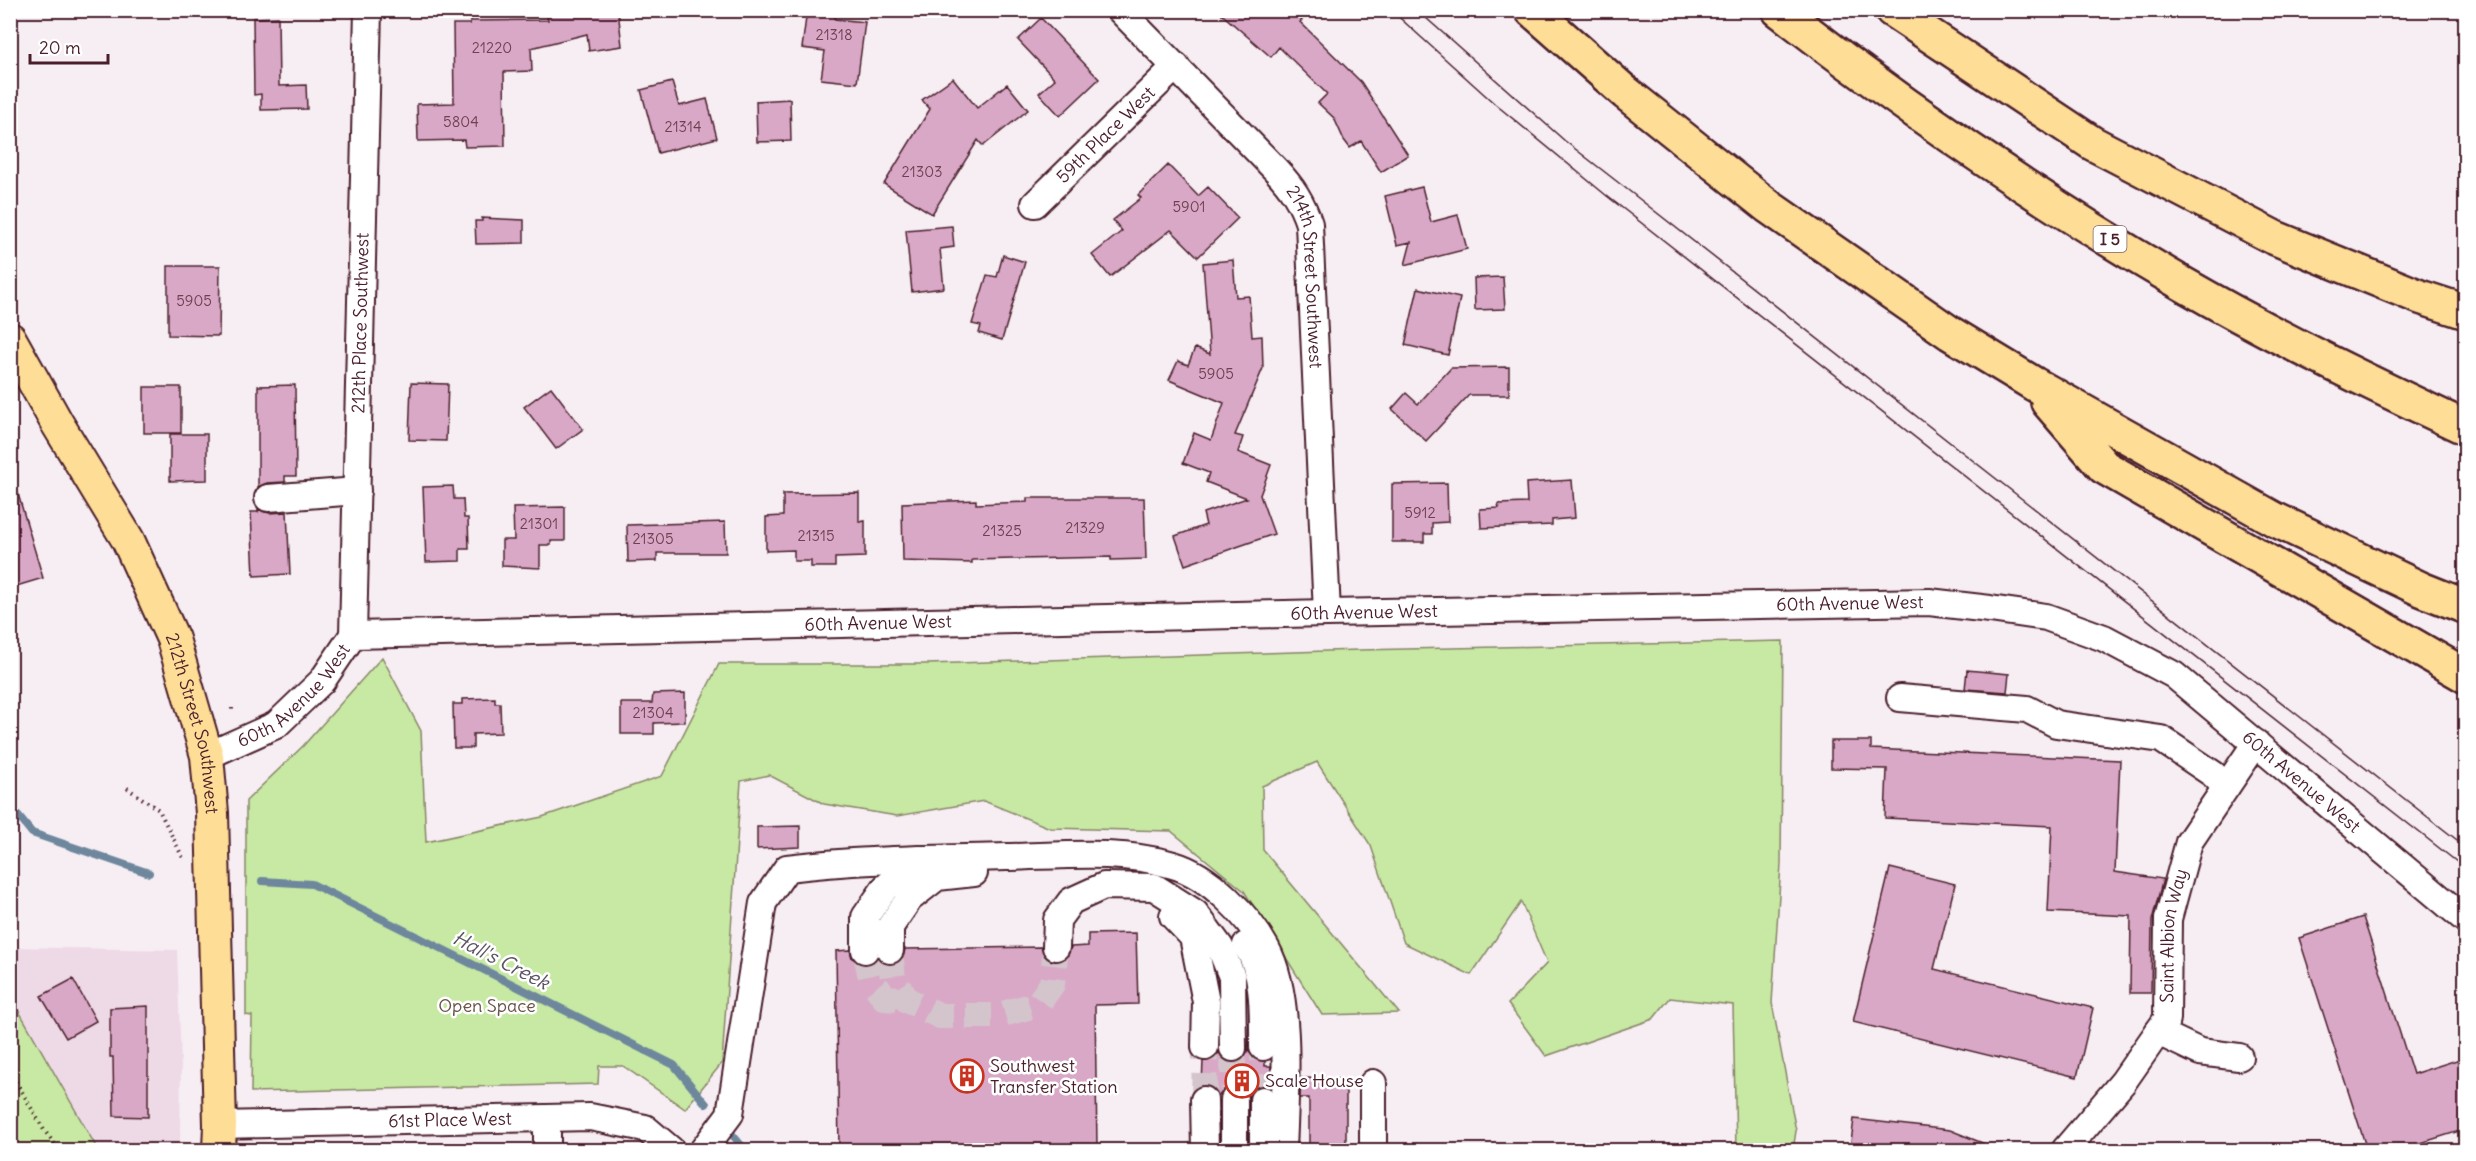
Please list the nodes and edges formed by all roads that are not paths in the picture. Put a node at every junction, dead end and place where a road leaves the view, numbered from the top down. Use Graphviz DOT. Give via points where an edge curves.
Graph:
graph roads {
  1 [pos="368,10"];
  2 [pos="1120,10"];
  3 [pos="1532,10"];
  4 [pos="1779,10"];
  5 [pos="1892,10"];
  6 [pos="1176,66"];
  7 [pos="1035,204"];
  8 [pos="2466,312"];
  9 [pos="10,339"];
  10 [pos="2034,384"];
  11 [pos="2466,428"];
  12 [pos="357,491"];
  13 [pos="268,498"];
  14 [pos="2466,608"];
  15 [pos="1327,613"];
  16 [pos="353,635"];
  17 [pos="2466,676"];
  18 [pos="1900,698"];
  19 [pos="2256,743"];
  20 [pos="207,756"];
  21 [pos="2226,787"];
  22 [pos="919,860"];
  23 [pos="1104,886"];
  24 [pos="2466,920"];
  25 [pos="1056,947"];
  26 [pos="865,950"];
  27 [pos="890,950"];
  28 [pos="2167,1031"];
  29 [pos="1205,1047"];
  30 [pos="1263,1047"];
  31 [pos="1233,1048"];
  32 [pos="2239,1056"];
  33 [pos="1373,1083"];
  34 [pos="1204,1100"];
  35 [pos="1234,1100"];
  36 [pos="1263,1100"];
  37 [pos="547,1118"];
  38 [pos="219,1138"];
  39 [pos="547,1150"];
  40 [pos="671,1150"];
  41 [pos="703,1150"];
  42 [pos="1205,1150"];
  43 [pos="1234,1150"];
  44 [pos="1263,1150"];
  45 [pos="1283,1150"];
  46 [pos="1373,1150"];
  47 [pos="2065,1150"];
  1 -- 12 [label="street, 212th Place Southwest"];
  2 -- 6 [label="street, 214th Street Southwest"];
  3 -- 10 [label="highway" via="1626,93 1769,207 1950,333"];
  4 -- 11 [label="highway, I 5" via="1978,156 2183,284 2340,369"];
  5 -- 8 [label="highway" via="2092,143 2273,237"];
  6 -- 7 [label="street, 59th Place West"];
  6 -- 15 [label="street, 214th Street Southwest" via="1299,197 1309,224"];
  9 -- 20 [label="main road, 212th Street Southwest" via="128,540 173,639"];
  10 -- 14 [label="highway" via="2274,519"];
  10 -- 17 [label="highway" via="2104,467"];
  12 -- 13 [label="street"];
  12 -- 16 [label="street, 212th Place Southwest"];
  15 -- 16 [label="street, 60th Avenue West"];
  15 -- 19 [label="street, 60th Avenue West" via="1929,602 1990,609 2046,617 2104,638 2174,675"];
  16 -- 20 [label="street, 60th Avenue West" via="322,681 276,725"];
  18 -- 21 [label="street" via="2027,709 2056,724 2162,739"];
  19 -- 21 [label="street, Saint Albion Way"];
  19 -- 24 [label="street, 60th Avenue West"];
  20 -- 38 [label="main road, 212th Street Southwest" via="212,813"];
  21 -- 28 [label="street, Saint Albion Way" via="2189,842 2168,919"];
  22 -- 26 [label="street" via="885,888 865,917"];
  22 -- 41 [label="street" via="844,861 788,868 763,903 730,1114"];
  22 -- 45 [label="street" via="1122,854 1175,865 1206,881 1239,910 1266,949 1278,981 1284,1053"];
  23 -- 25 [label="street" via="1071,902 1057,920"];
  23 -- 29 [label="street" via="1170,913 1193,937 1206,1002"];
  23 -- 31 [label="street" via="1154,887 1195,913 1220,947 1232,977"];
  27 -- 30 [label="street" via="890,927 909,899 937,877 1124,867 1180,883 1231,922 1255,958"];
  28 -- 32 [label="street" via="2200,1052"];
  28 -- 47 [label="street"];
  33 -- 46 [label="street"];
  34 -- 42 [label="street"];
  35 -- 43 [label="street"];
  36 -- 44 [label="street"];
  37 -- 38 [label="street, 61st Place West"];
  37 -- 39 [label="street"];
  37 -- 40 [label="street, 61st Place West" via="590,1117 645,1128"];
}
